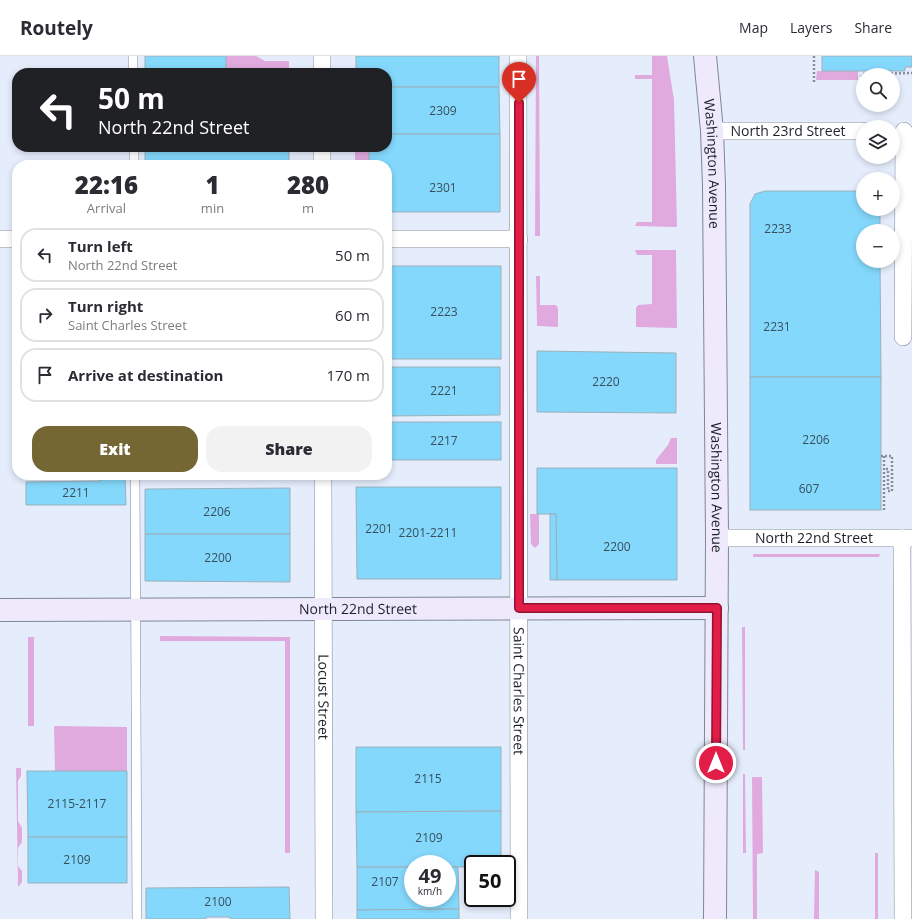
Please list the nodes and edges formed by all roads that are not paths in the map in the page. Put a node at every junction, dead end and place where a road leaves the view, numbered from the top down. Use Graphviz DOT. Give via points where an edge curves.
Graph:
graph roads {
  1 [pos="133,56"];
  2 [pos="322,56"];
  3 [pos="518,56"];
  4 [pos="706,56"];
  5 [pos="133,68"];
  6 [pos="322,68"];
  7 [pos="712,131"];
  8 [pos="856,131"];
  9 [pos="903,131"];
  10 [pos="0,239"];
  11 [pos="12,239"];
  12 [pos="392,239"];
  13 [pos="519,239"];
  14 [pos="902,337"];
  15 [pos="135,480"];
  16 [pos="322,480"];
  17 [pos="717,538"];
  18 [pos="907,538"];
  19 [pos="323,608"];
  20 [pos="519,608"];
  21 [pos="717,608"];
  22 [pos="136,609"];
  23 [pos="0,610"];
  24 [pos="137,919"];
  25 [pos="324,919"];
  26 [pos="519,919"];
  27 [pos="715,919"];
  28 [pos="903,919"];
  1 -- 5 [label="lane"];
  2 -- 6 [label="street"];
  3 -- 13 [label="street, Saint Charles Street"];
  4 -- 7 [label="main road, Washington Avenue"];
  7 -- 8 [label="street, North 23rd Street"];
  7 -- 17 [label="main road, Washington Avenue"];
  9 -- 14 [label="street"];
  10 -- 11 [label="street"];
  12 -- 13 [label="street"];
  13 -- 20 [label="street, Saint Charles Street"];
  15 -- 22 [label="lane"];
  16 -- 19 [label="street, Locust Street"];
  17 -- 18 [label="street, North 22nd Street"];
  17 -- 21 [label="main road, Washington Avenue"];
  18 -- 28 [label="street"];
  19 -- 20 [label="main road, North 22nd Street"];
  19 -- 22 [label="main road, North 22nd Street"];
  19 -- 25 [label="street, Locust Street"];
  20 -- 21 [label="main road, North 22nd Street"];
  20 -- 26 [label="street, Saint Charles Street"];
  21 -- 27 [label="main road, Washington Avenue"];
  22 -- 23 [label="main road, North 22nd Street"];
  22 -- 24 [label="lane"];
}
